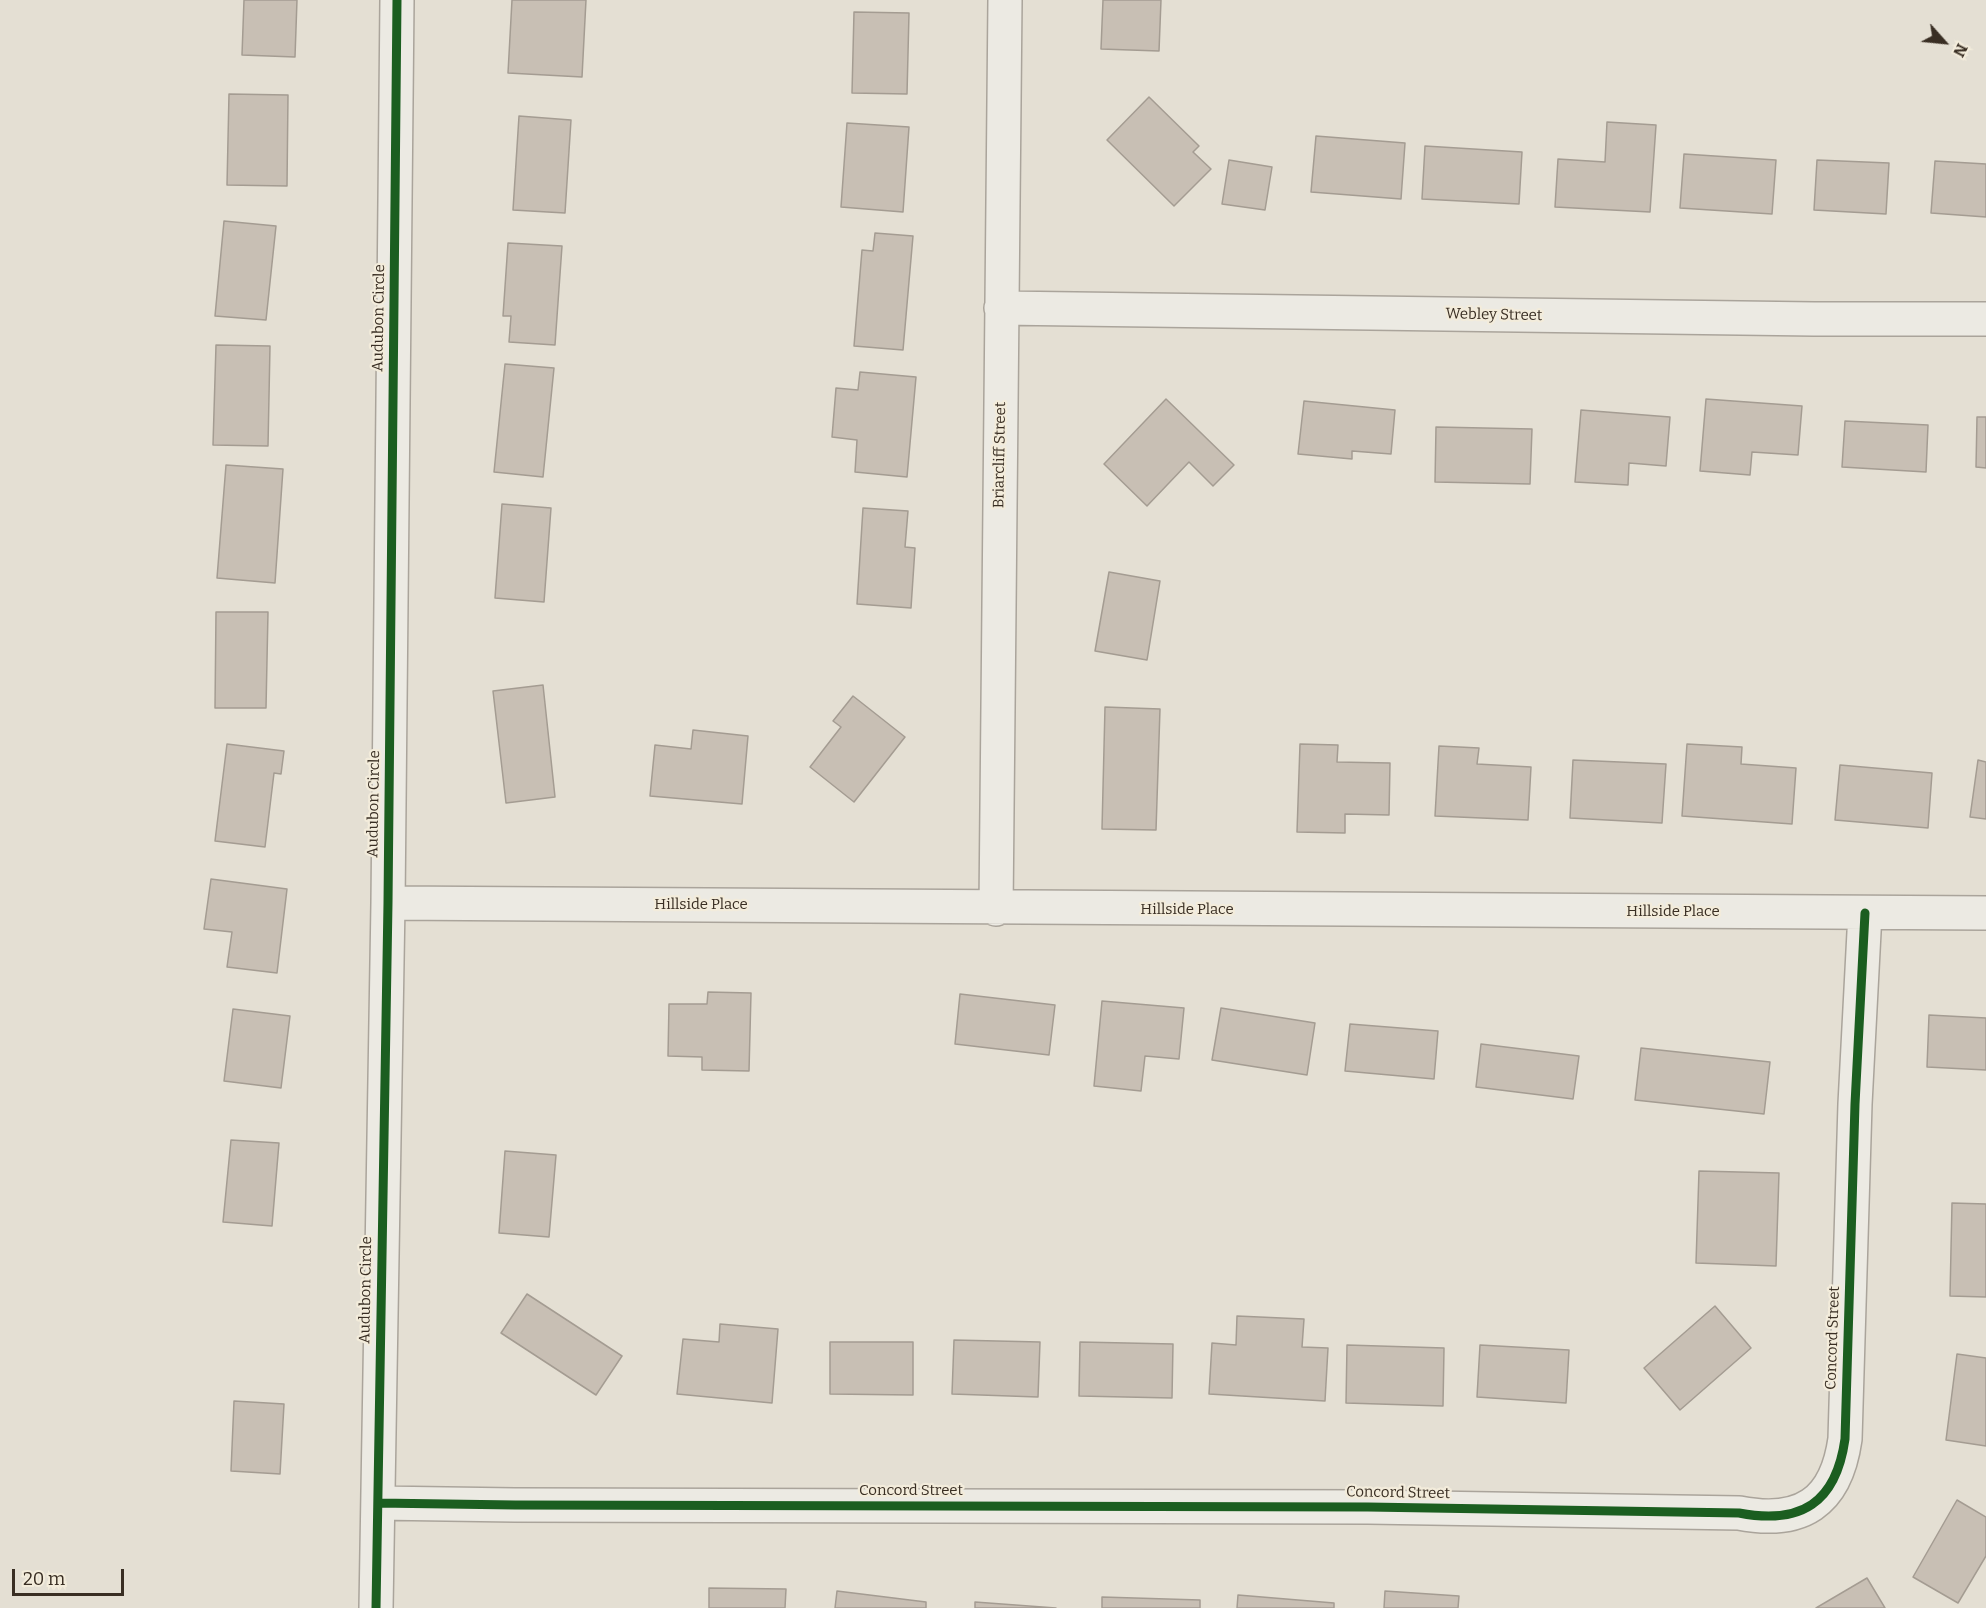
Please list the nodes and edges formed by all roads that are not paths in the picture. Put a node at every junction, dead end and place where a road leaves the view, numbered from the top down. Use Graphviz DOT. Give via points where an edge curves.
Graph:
graph roads {
  1 [pos="398,0"];
  2 [pos="1005,0"];
  3 [pos="1001,308"];
  4 [pos="1986,319"];
  5 [pos="388,903"];
  6 [pos="996,909"];
  7 [pos="1865,913"];
  8 [pos="1986,913"];
  9 [pos="378,1503"];
  10 [pos="376,1608"];
  1 -- 5 [label="street, Audubon Circle"];
  2 -- 3 [label="street, Briarcliff Street"];
  3 -- 4 [label="street, Webley Street"];
  3 -- 6 [label="street, Briarcliff Street"];
  5 -- 6 [label="street, Hillside Place"];
  5 -- 9 [label="street, Audubon Circle"];
  6 -- 7 [label="street, Hillside Place"];
  7 -- 8 [label="street, Hillside Place"];
  7 -- 9 [label="street, Concord Street" via="1845,1439 1836,1477 1826,1492 1796,1512 1761,1517 1739,1513 1368,1507"];
  9 -- 10 [label="street, Audubon Circle"];
}
